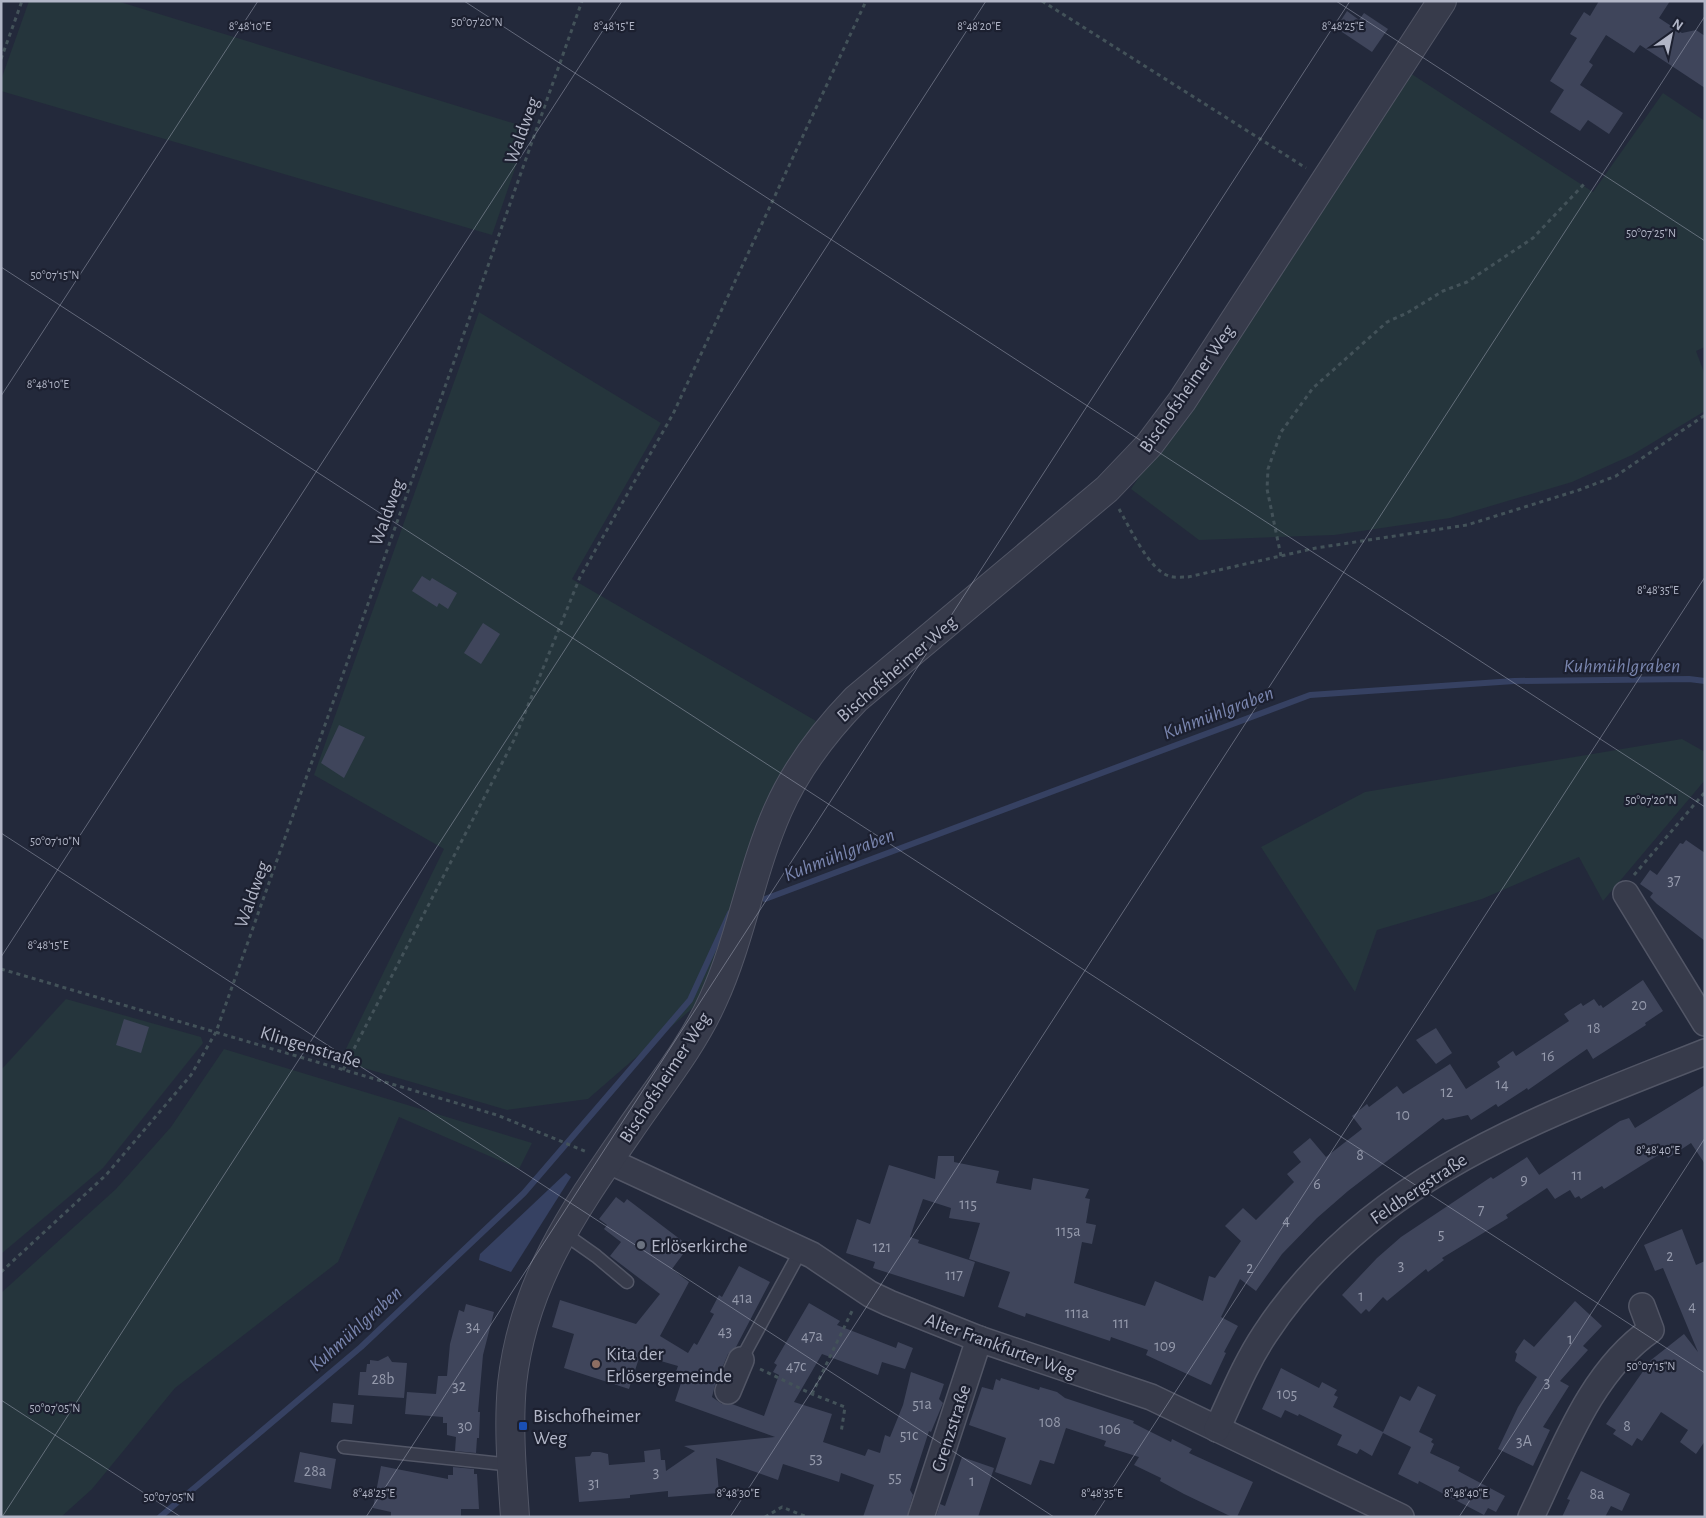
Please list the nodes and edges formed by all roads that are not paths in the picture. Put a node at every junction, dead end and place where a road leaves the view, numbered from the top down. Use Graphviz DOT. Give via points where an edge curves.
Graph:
graph roads {
  1 [pos="1442,1"];
  2 [pos="1626,894"];
  3 [pos="1705,1023"];
  4 [pos="1705,1052"];
  5 [pos="608,1161"];
  6 [pos="562,1232"];
  7 [pos="801,1250"];
  8 [pos="627,1282"];
  9 [pos="1642,1306"];
  10 [pos="979,1340"];
  11 [pos="741,1360"];
  12 [pos="728,1391"];
  13 [pos="1217,1429"];
  14 [pos="344,1447"];
  15 [pos="512,1465"];
  16 [pos="515,1517"];
  17 [pos="921,1517"];
  18 [pos="1400,1517"];
  19 [pos="1531,1517"];
  1 -- 5 [label="street, Bischofsheimer Weg" via="1182,401 1149,445 1107,489 856,699 826,730 797,773 778,810 721,982 705,1018"];
  2 -- 3 [label="street"];
  4 -- 13 [label="street, Feldbergstraße" via="1504,1134 1440,1170 1382,1210 1322,1264 1281,1311 1251,1357"];
  5 -- 6 [label="street, Bischofsheimer Weg"];
  5 -- 7 [label="street, Alter Frankfurter Weg"];
  6 -- 8 [label="lane"];
  6 -- 15 [label="street, Bischofsheimer Weg" via="538,1281 517,1355 510,1413"];
  7 -- 10 [label="street, Alter Frankfurter Weg" via="889,1303"];
  7 -- 11 [label="lane"];
  9 -- 19 [label="street" via="1651,1330 1619,1359 1591,1397"];
  10 -- 13 [label="street, Alter Frankfurter Weg" via="1139,1392"];
  10 -- 17 [label="street, Grenzstraße"];
  11 -- 12 [label="street"];
  13 -- 18 [label="street, Alter Frankfurter Weg"];
  14 -- 15 [label="lane"];
  15 -- 16 [label="street, Bischofsheimer Weg"];
}
